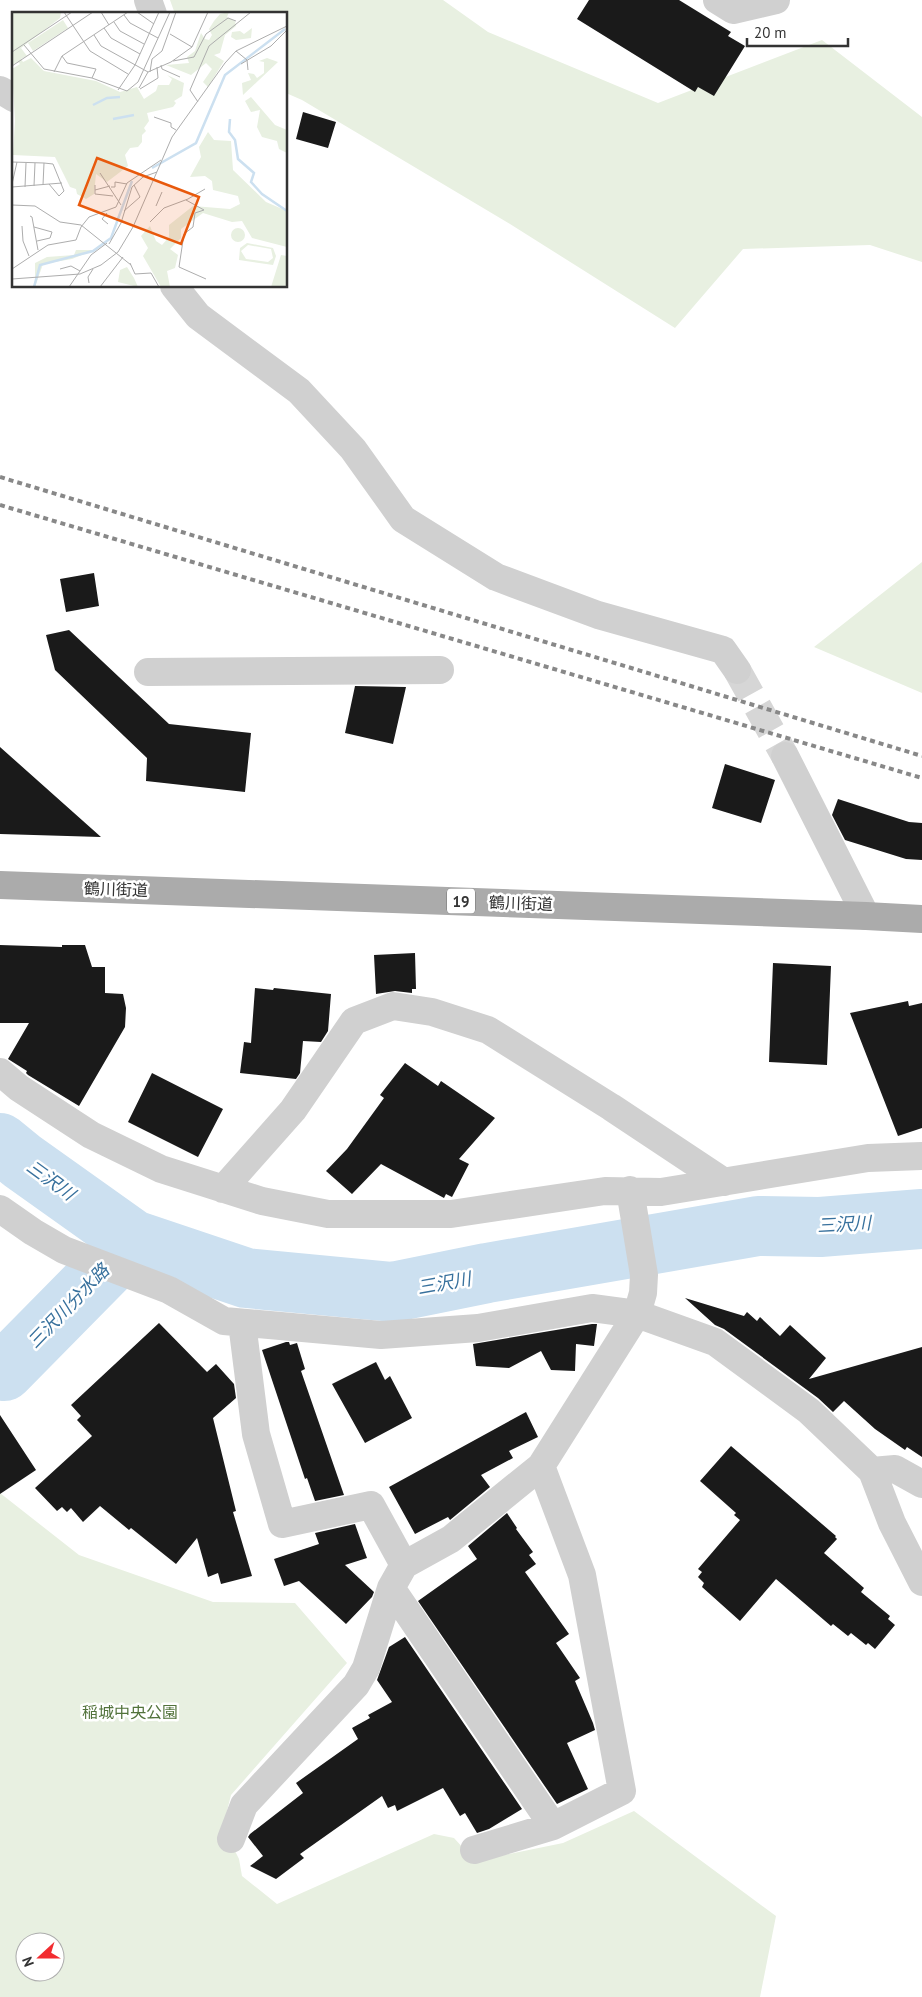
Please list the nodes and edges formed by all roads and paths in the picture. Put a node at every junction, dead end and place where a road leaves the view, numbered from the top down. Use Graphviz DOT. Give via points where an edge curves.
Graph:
graph roads {
  1 [pos="148,0"];
  2 [pos="717,0"];
  3 [pos="776,0"];
  4 [pos="152,12"];
  5 [pos="0,90"];
  6 [pos="12,97"];
  7 [pos="176,288"];
  8 [pos="440,670"];
  9 [pos="737,670"];
  10 [pos="148,672"];
  11 [pos="785,756"];
  12 [pos="0,885"];
  13 [pos="866,916"];
  14 [pos="922,919"];
  15 [pos="0,1072"];
  16 [pos="922,1156"];
  17 [pos="724,1182"];
  18 [pos="223,1189"];
  19 [pos="631,1202"];
  20 [pos="0,1209"];
  21 [pos="637,1314"];
  22 [pos="242,1323"];
  23 [pos="541,1466"];
  24 [pos="872,1471"];
  25 [pos="922,1484"];
  26 [pos="404,1565"];
  27 [pos="922,1582"];
  28 [pos="391,1588"];
  29 [pos="553,1826"];
  30 [pos="231,1839"];
  31 [pos="474,1850"];
  1 -- 4 [label="street"];
  2 -- 3 [label="street" via="733,10"];
  5 -- 6 [label="street"];
  7 -- 9 [label="street" via="198,316 299,391 353,449 404,519 496,577 598,616 723,650"];
  8 -- 10 [label="street"];
  11 -- 13 [label="street"];
  12 -- 13 [label="main road, 鶴川街道 / 19"];
  13 -- 14 [label="main road, 鶴川街道 / 19"];
  15 -- 18 [label="street" via="91,1135 161,1169"];
  16 -- 17 [label="street" via="868,1158"];
  17 -- 18 [label="street" via="488,1030 432,1012 393,1006 354,1021 293,1110"];
  17 -- 19 [label="street" via="661,1192"];
  18 -- 19 [label="street" via="262,1201 328,1214 450,1214 605,1191"];
  19 -- 21 [label="street" via="644,1275"];
  20 -- 22 [label="street" via="64,1250 169,1290 224,1321"];
  21 -- 22 [label="street" via="592,1308 478,1328 381,1335"];
  21 -- 23 [label="street"];
  21 -- 24 [label="street" via="714,1342 809,1411"];
  22 -- 26 [label="street" via="256,1434 282,1524 371,1505"];
  23 -- 26 [label="street" via="452,1539"];
  23 -- 29 [label="street" via="582,1575 622,1791"];
  24 -- 25 [label="street" via="895,1469"];
  24 -- 27 [label="street" via="892,1523"];
  26 -- 28 [label="street"];
  28 -- 29 [label="street"];
  28 -- 30 [label="street" via="366,1668 356,1685 244,1805"];
  29 -- 31 [label="street"];
}
